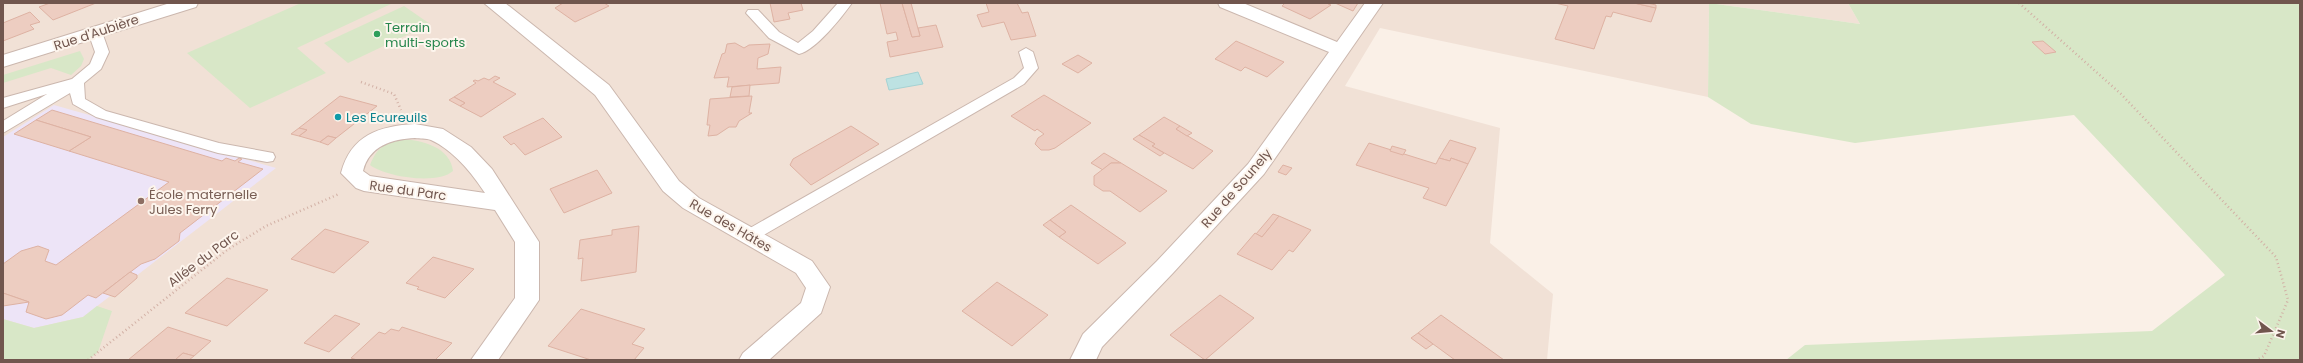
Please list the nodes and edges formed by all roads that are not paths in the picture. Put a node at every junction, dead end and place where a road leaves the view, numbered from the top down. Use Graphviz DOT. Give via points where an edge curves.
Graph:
graph roads {
  1 [pos="189,3"];
  2 [pos="493,3"];
  3 [pos="845,3"];
  4 [pos="1227,3"];
  5 [pos="1374,3"];
  6 [pos="153,8"];
  7 [pos="754,13"];
  8 [pos="95,32"];
  9 [pos="1340,50"];
  10 [pos="1026,52"];
  11 [pos="3,61"];
  12 [pos="77,82"];
  13 [pos="3,104"];
  14 [pos="3,128"];
  15 [pos="267,157"];
  16 [pos="502,203"];
  17 [pos="749,236"];
  18 [pos="484,360"];
  19 [pos="752,360"];
  20 [pos="1083,360"];
  1 -- 6 [label="street, Rue d'Aubière"];
  2 -- 17 [label="street, Rue des Hâtes" via="602,90 671,186 691,203"];
  3 -- 7 [label="lane" via="818,34 799,50 774,35"];
  4 -- 9 [label="street"];
  5 -- 9 [label="street, Rue de Sounely"];
  6 -- 8 [label="street, Rue d'Aubière"];
  8 -- 11 [label="street, Rue d'Aubière"];
  8 -- 12 [label="lane" via="102,52 96,66"];
  9 -- 20 [label="street, Rue de Sounely" via="1256,169 1092,341"];
  10 -- 17 [label="lane" via="1032,65 1031,72 1019,81"];
  12 -- 13 [label="lane"];
  12 -- 14 [label="lane"];
  12 -- 15 [label="lane" via="78,101 101,114 218,148"];
  16 -- 16 [label="street, Rue du Parc" via="484,174 463,152 436,134 392,132 371,143 356,157 352,173 364,183"];
  16 -- 18 [label="street, Rue du Parc" via="527,242 527,300"];
  17 -- 19 [label="street, Rue des Hâtes" via="804,267 818,287 812,306"];
}
